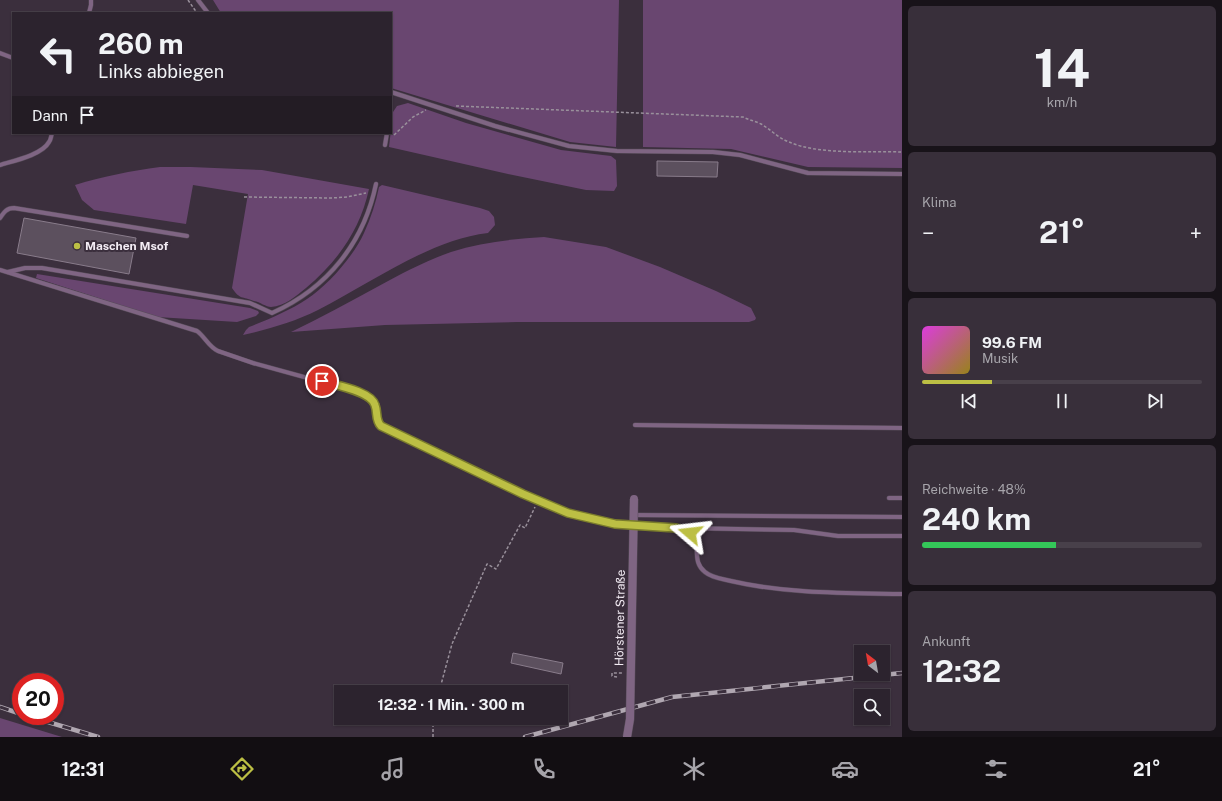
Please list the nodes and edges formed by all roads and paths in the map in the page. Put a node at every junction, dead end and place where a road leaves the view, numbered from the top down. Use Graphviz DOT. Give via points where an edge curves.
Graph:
graph roads {
  1 [pos="91,0"];
  2 [pos="188,0"];
  3 [pos="198,0"];
  4 [pos="89,12"];
  5 [pos="196,12"];
  6 [pos="207,12"];
  7 [pos="0,53"];
  8 [pos="12,58"];
  9 [pos="392,92"];
  10 [pos="430,110"];
  11 [pos="448,111"];
  12 [pos="52,134"];
  13 [pos="387,134"];
  14 [pos="385,143"];
  15 [pos="902,152"];
  16 [pos="0,165"];
  17 [pos="902,174"];
  18 [pos="376,184"];
  19 [pos="375,191"];
  20 [pos="244,197"];
  21 [pos="0,218"];
  22 [pos="187,236"];
  23 [pos="0,270"];
  24 [pos="7,272"];
  25 [pos="635,425"];
  26 [pos="902,428"];
  27 [pos="889,498"];
  28 [pos="902,498"];
  29 [pos="634,499"];
  30 [pos="538,501"];
  31 [pos="634,515"];
  32 [pos="902,517"];
  33 [pos="676,528"];
  34 [pos="902,536"];
  35 [pos="902,594"];
  36 [pos="618,673"];
  37 [pos="617,677"];
  38 [pos="441,685"];
  39 [pos="433,725"];
  40 [pos="433,737"];
  41 [pos="627,737"];
  1 -- 4 [label="lane"];
  2 -- 5 [label="path"];
  3 -- 6 [label="lane"];
  7 -- 8 [label="lane"];
  9 -- 11 [label="lane"];
  10 -- 14 [label="path" via="424,110 413,117"];
  11 -- 15 [label="path" via="459,106 743,118 761,124 789,142 809,148"];
  11 -- 17 [label="lane" via="569,146 617,151 713,152 740,155 808,173"];
  12 -- 16 [label="lane" via="49,143 40,151"];
  13 -- 14 [label="lane"];
  18 -- 19 [label="lane"];
  19 -- 20 [label="path" via="347,197"];
  19 -- 24 [label="lane" via="360,233 341,260 307,294 272,313 250,303 42,268"];
  21 -- 22 [label="lane" via="9,208 14,208"];
  23 -- 24 [label="lane"];
  24 -- 30 [label="lane" via="197,331 214,349 253,363 366,394 374,402 377,422 381,426"];
  25 -- 26 [label="lane"];
  27 -- 28 [label="lane"];
  29 -- 31 [label="street, Hörstener Straße, bridge"];
  30 -- 33 [label="lane" via="568,513 603,521"];
  30 -- 38 [label="path" via="525,528 520,525 496,569 487,564 452,644"];
  31 -- 32 [label="lane"];
  31 -- 41 [label="street, Hörstener Straße, bridge" via="630,719"];
  33 -- 34 [label="lane" via="794,530 838,536"];
  33 -- 35 [label="lane" via="690,533 694,538 699,565 705,572 714,576 776,589"];
  36 -- 37 [label="path" via="612,673 612,676"];
  39 -- 40 [label="path"];
}
